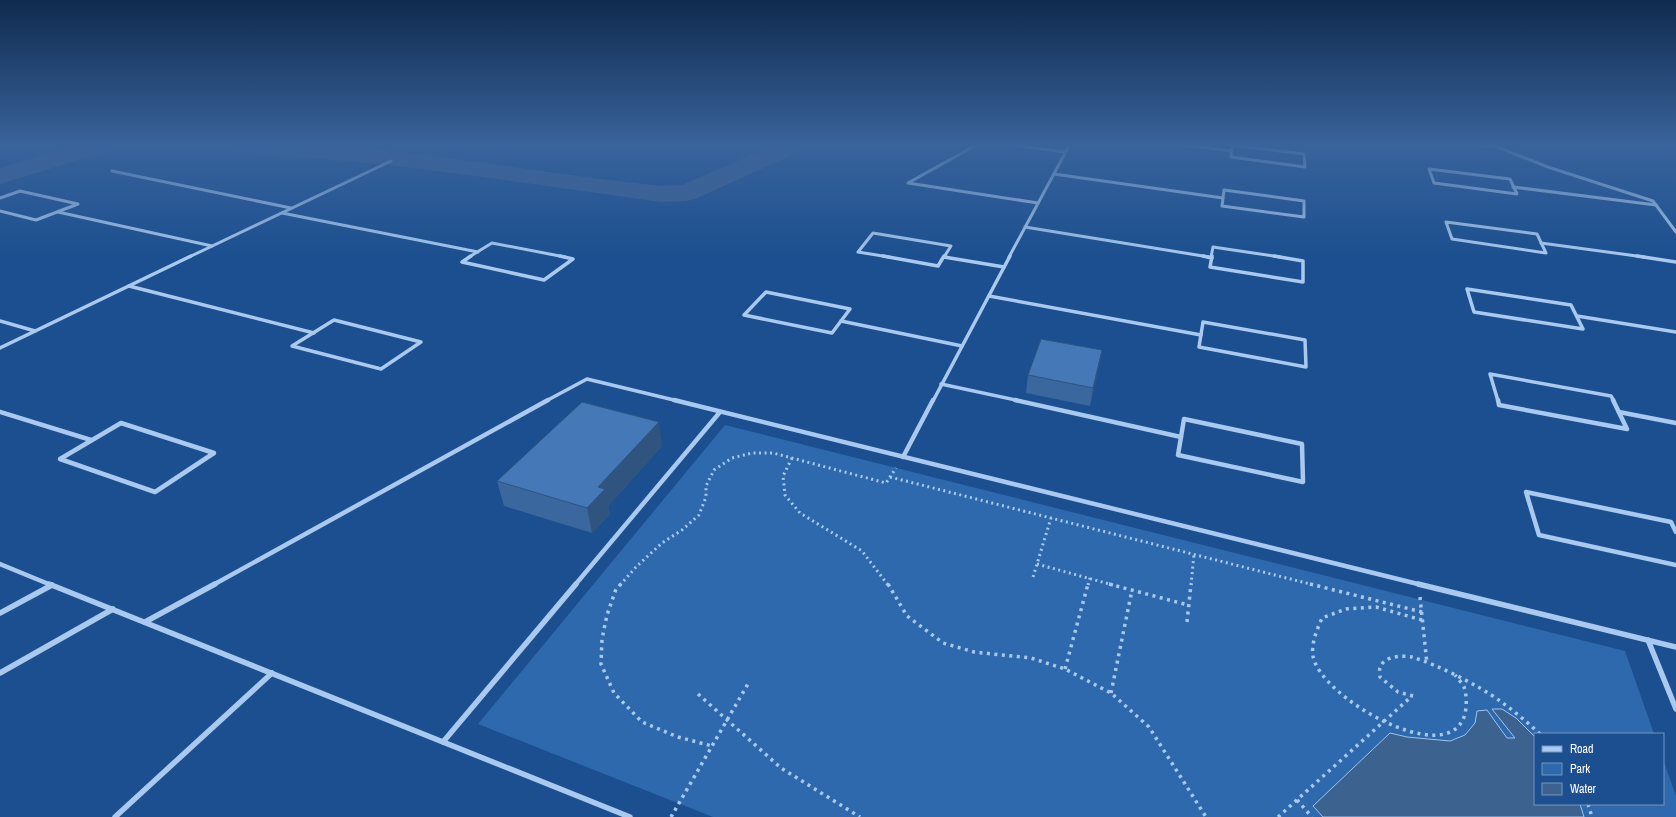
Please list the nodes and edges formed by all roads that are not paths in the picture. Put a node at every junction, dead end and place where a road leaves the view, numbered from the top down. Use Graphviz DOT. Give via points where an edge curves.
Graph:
graph roads {
  1 [pos="166,182"];
  2 [pos="346,182"];
  3 [pos="910,182"];
  4 [pos="1050,182"];
  5 [pos="1111,182"];
  6 [pos="1434,182"];
  7 [pos="1511,182"];
  8 [pos="1595,182"];
  9 [pos="1513,187"];
  10 [pos="0,198"];
  11 [pos="1223,198"];
  12 [pos="1038,203"];
  13 [pos="1656,205"];
  14 [pos="292,208"];
  15 [pos="0,212"];
  16 [pos="58,212"];
  17 [pos="282,213"];
  18 [pos="1025,227"];
  19 [pos="1676,232"];
  20 [pos="1541,243"];
  21 [pos="212,246"];
  22 [pos="478,252"];
  23 [pos="944,257"];
  24 [pos="1212,258"];
  25 [pos="1676,262"];
  26 [pos="1004,267"];
  27 [pos="129,286"];
  28 [pos="989,296"];
  29 [pos="1577,316"];
  30 [pos="0,321"];
  31 [pos="841,321"];
  32 [pos="35,331"];
  33 [pos="1676,332"];
  34 [pos="314,333"];
  35 [pos="1201,335"];
  36 [pos="962,346"];
  37 [pos="0,348"];
  38 [pos="941,384"];
  39 [pos="0,412"];
  40 [pos="720,412"];
  41 [pos="1619,412"];
  42 [pos="1676,423"];
  43 [pos="1181,437"];
  44 [pos="91,440"];
  45 [pos="903,457"];
  46 [pos="1676,532"];
  47 [pos="0,564"];
  48 [pos="1676,565"];
  49 [pos="52,585"];
  50 [pos="113,609"];
  51 [pos="0,613"];
  52 [pos="145,622"];
  53 [pos="1648,640"];
  54 [pos="1676,647"];
  55 [pos="0,673"];
  56 [pos="272,673"];
  57 [pos="1676,709"];
  58 [pos="443,742"];
  59 [pos="115,817"];
  60 [pos="630,817"];
  1 -- 14 [label="street"];
  2 -- 14 [label="street"];
  3 -- 12 [label="street"];
  4 -- 12 [label="street"];
  5 -- 11 [label="street"];
  6 -- 9 [label="street" via="1517,194"];
  7 -- 9 [label="street"];
  8 -- 13 [label="street" via="1653,201"];
  9 -- 13 [label="street"];
  10 -- 16 [label="street" via="20,191 78,204"];
  11 -- 11 [label="street" via="1222,206 1304,217 1304,201 1224,190"];
  12 -- 18 [label="street"];
  13 -- 19 [label="street"];
  14 -- 17 [label="street"];
  15 -- 16 [label="street" via="36,220"];
  16 -- 21 [label="street"];
  17 -- 21 [label="street"];
  17 -- 22 [label="street"];
  18 -- 24 [label="street"];
  18 -- 26 [label="street"];
  20 -- 20 [label="street" via="1537,234 1446,222 1452,239 1546,253"];
  20 -- 25 [label="street"];
  21 -- 27 [label="street"];
  22 -- 22 [label="street" via="462,262 544,280 572,259 492,243"];
  23 -- 23 [label="street" via="951,246 873,233 858,252 938,266"];
  23 -- 26 [label="street"];
  24 -- 24 [label="street" via="1210,267 1303,282 1302,261 1213,247"];
  26 -- 28 [label="street"];
  27 -- 32 [label="street"];
  27 -- 34 [label="street"];
  28 -- 35 [label="street"];
  28 -- 36 [label="street"];
  29 -- 29 [label="street" via="1571,305 1467,289 1474,312 1583,329"];
  29 -- 33 [label="street"];
  30 -- 32 [label="street"];
  31 -- 31 [label="street" via="850,309 766,292 744,315 832,333"];
  31 -- 36 [label="street"];
  32 -- 37 [label="street"];
  34 -- 34 [label="street" via="292,346 381,369 421,342 334,320"];
  35 -- 35 [label="street" via="1199,347 1306,367 1305,340 1203,322"];
  36 -- 38 [label="street"];
  38 -- 43 [label="street"];
  38 -- 45 [label="street"];
  39 -- 44 [label="street"];
  40 -- 45 [label="street"];
  40 -- 52 [label="street" via="587,379"];
  40 -- 58 [label="street"];
  41 -- 41 [label="street" via="1611,396 1490,374 1499,405 1627,429"];
  41 -- 42 [label="street"];
  43 -- 43 [label="street" via="1178,455 1303,482 1302,444 1184,419"];
  44 -- 44 [label="street" via="60,459 155,492 214,453 120,423"];
  45 -- 53 [label="street"];
  46 -- 48 [label="street" via="1671,522 1526,492 1539,535"];
  47 -- 49 [label="street"];
  49 -- 50 [label="street"];
  49 -- 51 [label="street"];
  50 -- 52 [label="street"];
  50 -- 55 [label="street"];
  52 -- 56 [label="street"];
  53 -- 54 [label="street"];
  53 -- 57 [label="street"];
  56 -- 58 [label="street"];
  56 -- 59 [label="street"];
  58 -- 60 [label="street"];
}
